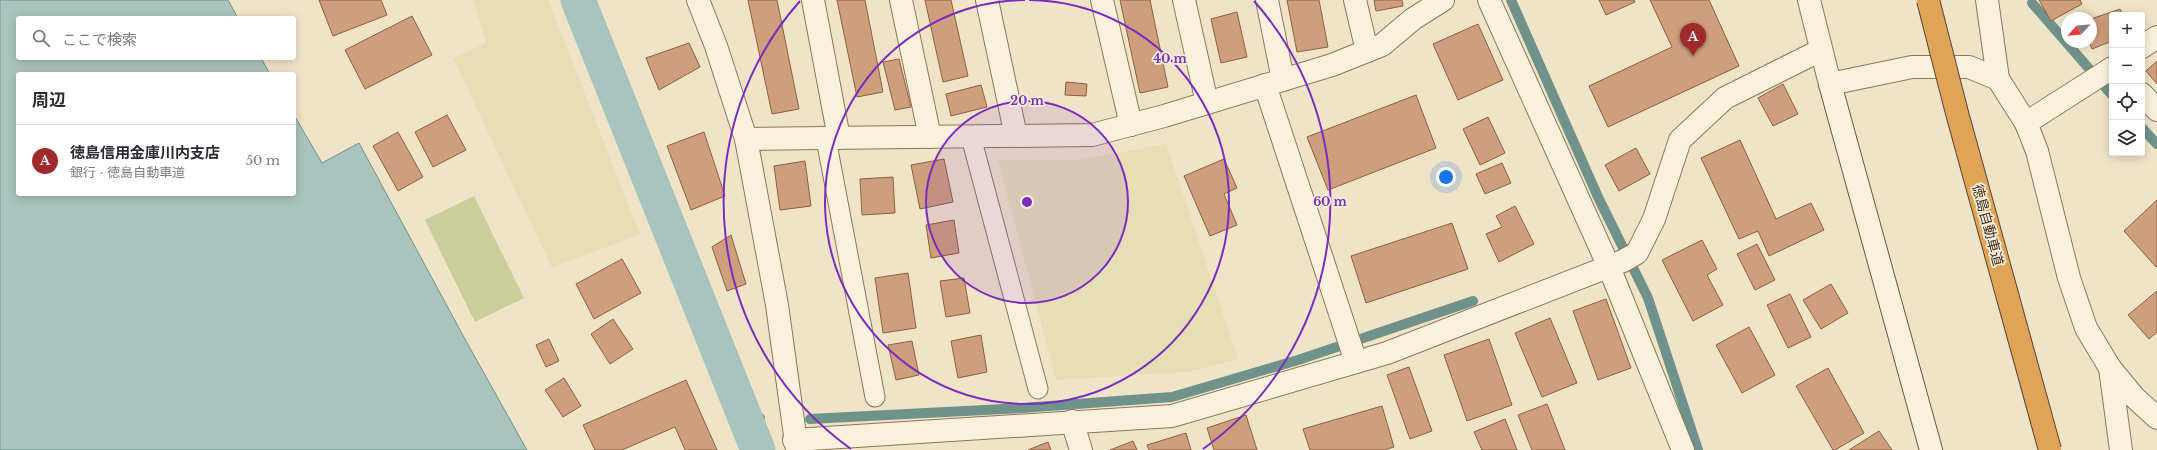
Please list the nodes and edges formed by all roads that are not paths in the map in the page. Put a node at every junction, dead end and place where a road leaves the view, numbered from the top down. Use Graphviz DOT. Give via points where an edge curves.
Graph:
graph roads {
  1 [pos="698,0"];
  2 [pos="813,0"];
  3 [pos="901,0"];
  4 [pos="987,0"];
  5 [pos="1102,0"];
  6 [pos="1184,0"];
  7 [pos="1267,0"];
  8 [pos="1355,0"];
  9 [pos="1443,0"];
  10 [pos="1489,0"];
  11 [pos="1809,0"];
  12 [pos="1928,0"];
  13 [pos="1987,0"];
  14 [pos="2157,37"];
  15 [pos="2145,45"];
  16 [pos="1821,50"];
  17 [pos="1367,51"];
  18 [pos="2109,70"];
  19 [pos="1998,79"];
  20 [pos="1274,82"];
  21 [pos="1830,84"];
  22 [pos="2145,97"];
  23 [pos="1207,103"];
  24 [pos="2157,110"];
  25 [pos="2026,123"];
  26 [pos="1131,125"];
  27 [pos="1016,136"];
  28 [pos="930,137"];
  29 [pos="971,137"];
  30 [pos="746,139"];
  31 [pos="832,139"];
  32 [pos="1623,261"];
  33 [pos="1356,362"];
  34 [pos="2110,368"];
  35 [pos="1038,389"];
  36 [pos="876,397"];
  37 [pos="2157,418"];
  38 [pos="1072,421"];
  39 [pos="795,445"];
  40 [pos="1081,450"];
  41 [pos="1683,450"];
  42 [pos="1932,450"];
  43 [pos="2050,450"];
  44 [pos="2121,450"];
  1 -- 30 [label="street"];
  2 -- 31 [label="street"];
  3 -- 28 [label="street"];
  4 -- 27 [label="street"];
  5 -- 26 [label="street"];
  6 -- 23 [label="street"];
  7 -- 20 [label="street"];
  8 -- 17 [label="street"];
  9 -- 17 [label="street" via="1413,19 1382,45"];
  10 -- 32 [label="street"];
  11 -- 16 [label="street"];
  12 -- 43 [label="highway, 徳島自動車道, bridge"];
  13 -- 19 [label="street"];
  14 -- 15 [label="street"];
  16 -- 21 [label="street"];
  16 -- 32 [label="street" via="1725,98 1680,140 1654,219"];
  17 -- 20 [label="street" via="1332,65"];
  18 -- 25 [label="street"];
  19 -- 21 [label="street" via="1969,67 1912,67"];
  19 -- 25 [label="street"];
  20 -- 23 [label="street"];
  20 -- 33 [label="street" via="1344,330"];
  21 -- 42 [label="street"];
  22 -- 24 [label="street"];
  23 -- 26 [label="street"];
  25 -- 34 [label="street" via="2037,151 2069,278 2086,328"];
  26 -- 27 [label="street" via="1092,135"];
  27 -- 29 [label="street"];
  28 -- 29 [label="street"];
  28 -- 31 [label="street"];
  29 -- 35 [label="lane"];
  30 -- 31 [label="street"];
  30 -- 39 [label="street" via="777,305"];
  31 -- 36 [label="lane"];
  32 -- 33 [label="street" via="1387,353"];
  32 -- 41 [label="street"];
  33 -- 38 [label="street" via="1172,416"];
  34 -- 37 [label="street" via="2134,397"];
  34 -- 44 [label="street"];
  38 -- 39 [label="street"];
  38 -- 40 [label="street"];
}
